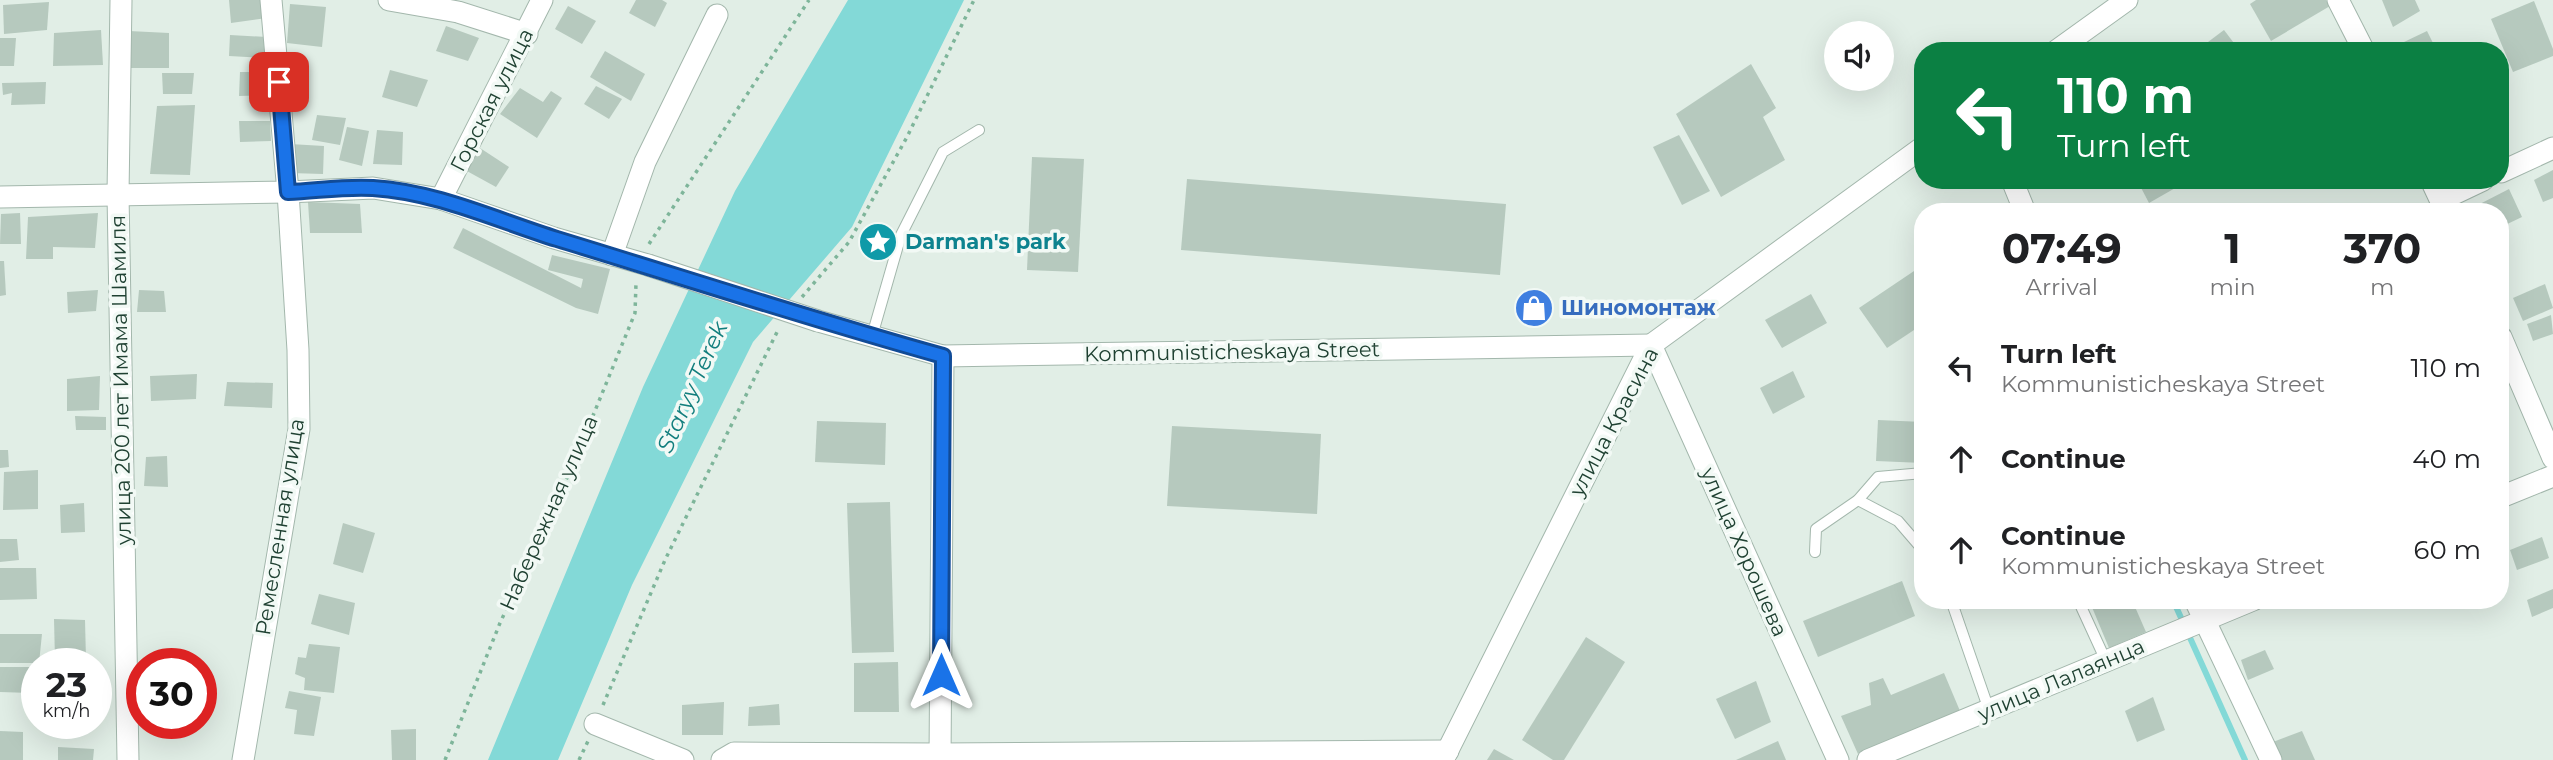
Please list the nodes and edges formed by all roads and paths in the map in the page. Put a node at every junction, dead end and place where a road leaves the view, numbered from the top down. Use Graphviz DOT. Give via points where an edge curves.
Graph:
graph roads {
  1 [pos="121,0"];
  2 [pos="271,0"];
  3 [pos="389,0"];
  4 [pos="542,0"];
  5 [pos="809,0"];
  6 [pos="974,0"];
  7 [pos="2127,0"];
  8 [pos="2338,0"];
  9 [pos="717,15"];
  10 [pos="527,34"];
  11 [pos="2069,42"];
  12 [pos="2359,42"];
  13 [pos="979,130"];
  14 [pos="2553,148"];
  15 [pos="1914,154"];
  16 [pos="2509,168"];
  17 [pos="2470,189"];
  18 [pos="288,192"];
  19 [pos="118,194"];
  20 [pos="0,197"];
  21 [pos="441,199"];
  22 [pos="2448,203"];
  23 [pos="612,255"];
  24 [pos="642,264"];
  25 [pos="800,300"];
  26 [pos="783,320"];
  27 [pos="873,336"];
  28 [pos="1651,345"];
  29 [pos="943,356"];
  30 [pos="2509,356"];
  31 [pos="2553,458"];
  32 [pos="1914,474"];
  33 [pos="2553,476"];
  34 [pos="2509,494"];
  35 [pos="1858,500"];
  36 [pos="1914,540"];
  37 [pos="1815,552"];
  38 [pos="1954,609"];
  39 [pos="2082,609"];
  40 [pos="2199,609"];
  41 [pos="2232,609"];
  42 [pos="2204,621"];
  43 [pos="2106,661"];
  44 [pos="1989,710"];
  45 [pos="595,724"];
  46 [pos="1446,755"];
  47 [pos="940,757"];
  48 [pos="128,760"];
  49 [pos="243,760"];
  50 [pos="445,760"];
  51 [pos="579,760"];
  52 [pos="683,760"];
  53 [pos="722,760"];
  54 [pos="1838,760"];
  55 [pos="1868,760"];
  56 [pos="2271,760"];
  1 -- 19 [label="street, улица 200 лет Имама Шамиля"];
  2 -- 18 [label="street, Ремесленная улица"];
  3 -- 10 [label="street" via="458,12"];
  4 -- 10 [label="street, Горская улица"];
  5 -- 24 [label="path"];
  6 -- 25 [label="path" via="907,138 849,242"];
  7 -- 11 [label="street"];
  8 -- 12 [label="street"];
  9 -- 23 [label="street" via="645,162"];
  10 -- 21 [label="street, Горская улица"];
  13 -- 27 [label="lane" via="943,152 901,235"];
  14 -- 16 [label="street"];
  15 -- 28 [label="street, улица Красина"];
  17 -- 22 [label="street"];
  18 -- 19 [label="street"];
  18 -- 21 [label="street" via="373,188"];
  18 -- 49 [label="street, Ремесленная улица" via="299,429"];
  19 -- 20 [label="street"];
  19 -- 48 [label="street, улица 200 лет Имама Шамиля"];
  21 -- 23 [label="street"];
  23 -- 24 [label="street"];
  24 -- 27 [label="street, Kommunisticheskaya Street, bridge"];
  24 -- 50 [label="path, Набережная улица" via="635,313"];
  26 -- 45 [label="path" via="665,560"];
  27 -- 29 [label="street, Kommunisticheskaya Street"];
  28 -- 29 [label="street, Kommunisticheskaya Street"];
  28 -- 46 [label="street, улица Красина"];
  28 -- 54 [label="street, улица Хорошева"];
  29 -- 47 [label="street"];
  30 -- 31 [label="street"];
  32 -- 35 [label="lane" via="1878,477"];
  33 -- 34 [label="street"];
  35 -- 36 [label="lane" via="1898,521"];
  35 -- 37 [label="lane" via="1816,530"];
  38 -- 44 [label="lane"];
  39 -- 43 [label="lane"];
  40 -- 42 [label="street"];
  41 -- 42 [label="street, улица Лалаянца"];
  42 -- 43 [label="street, улица Лалаянца"];
  42 -- 56 [label="street"];
  43 -- 44 [label="street, улица Лалаянца"];
  44 -- 55 [label="street, улица Лалаянца"];
  45 -- 51 [label="path"];
  45 -- 52 [label="street"];
  46 -- 47 [label="street"];
  47 -- 53 [label="street" via="734,753"];
}
